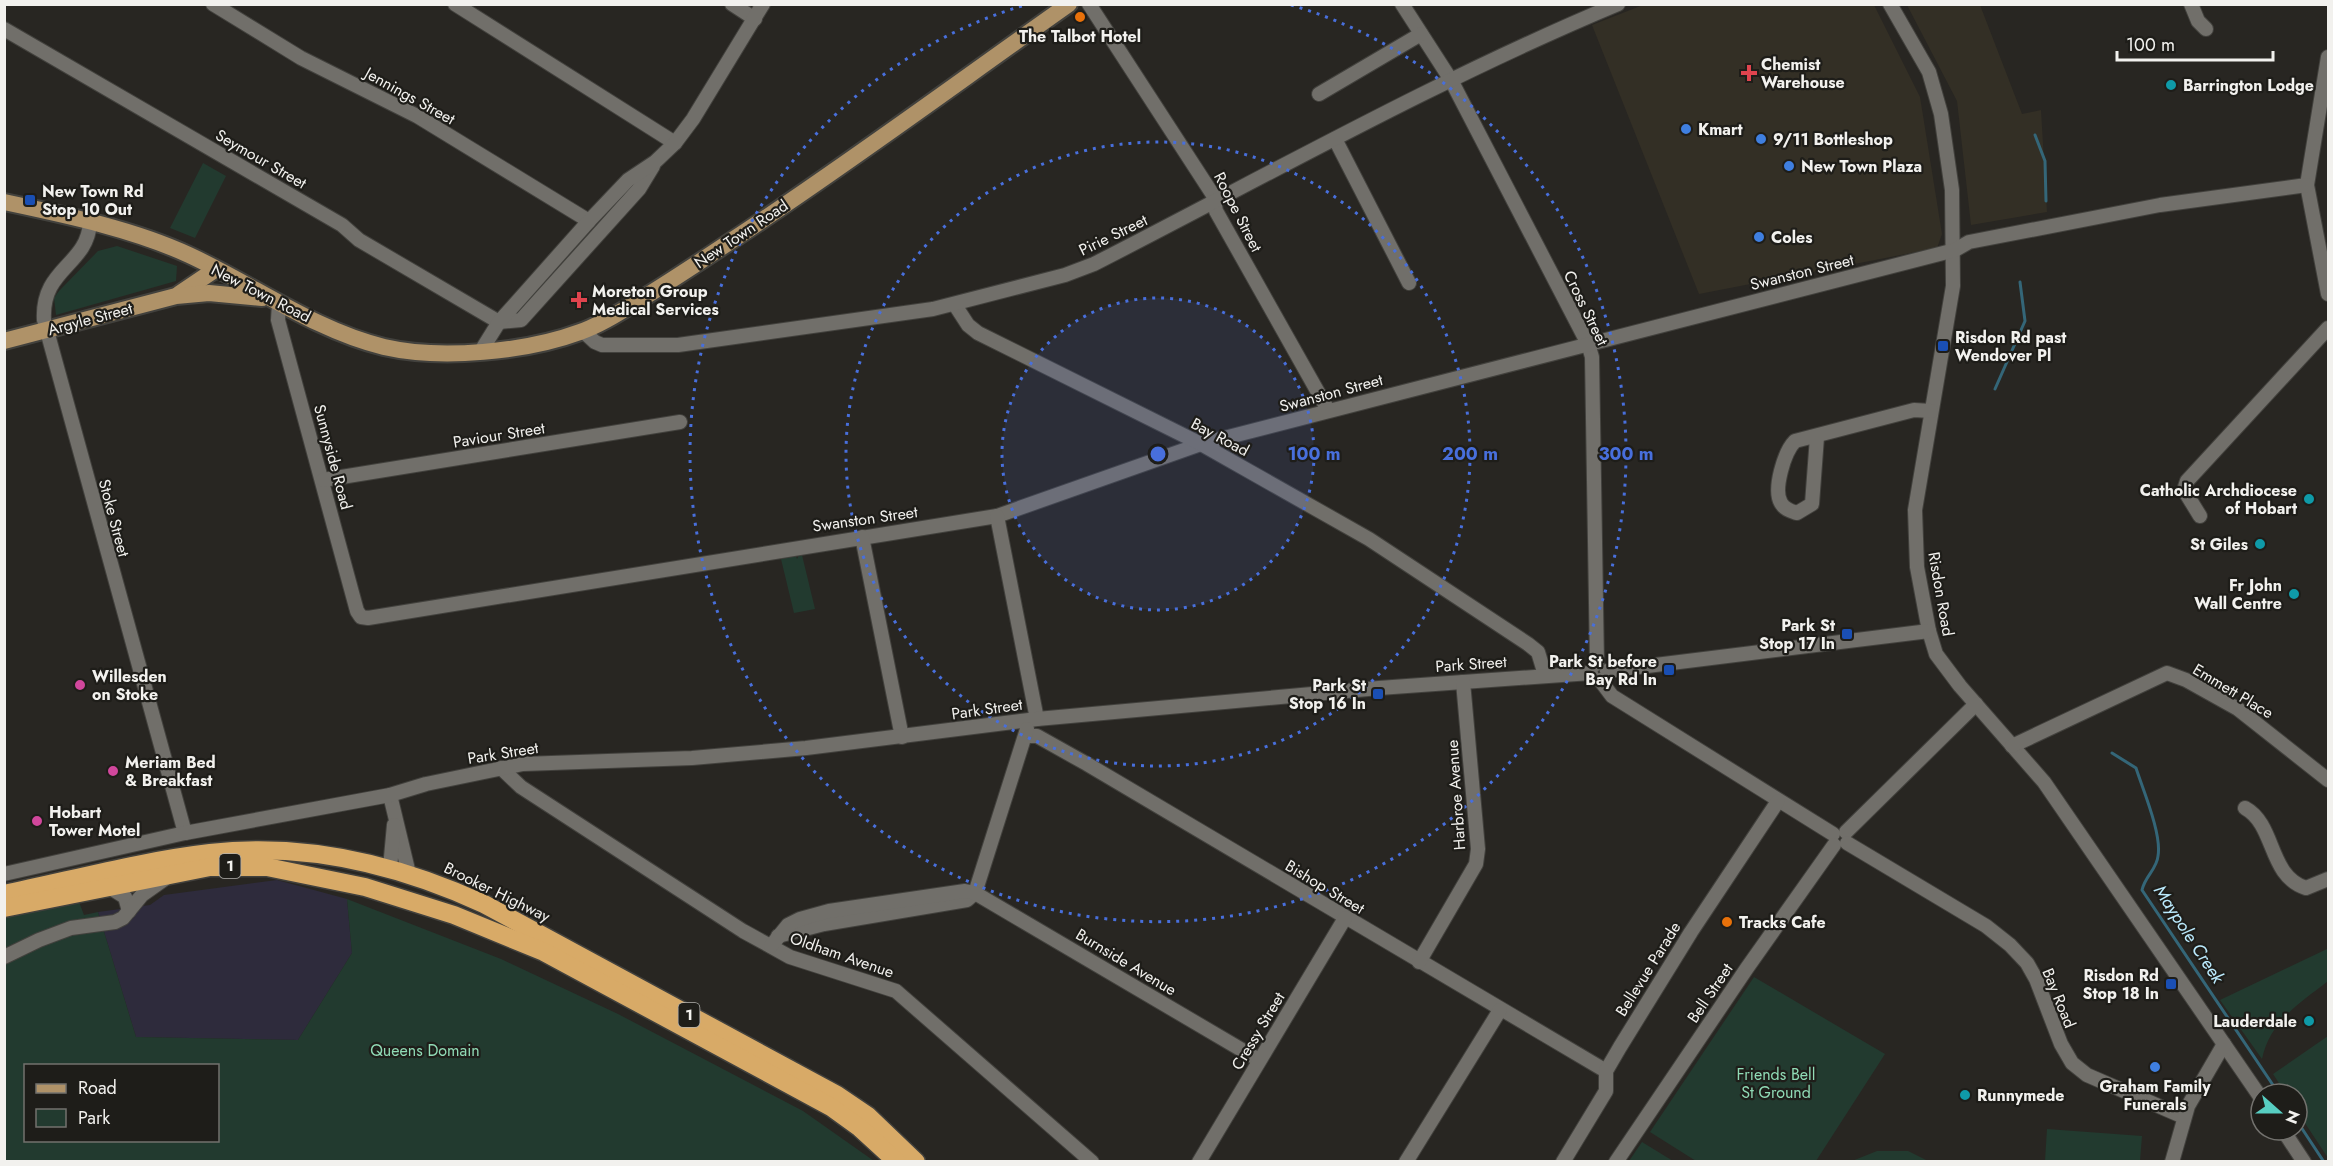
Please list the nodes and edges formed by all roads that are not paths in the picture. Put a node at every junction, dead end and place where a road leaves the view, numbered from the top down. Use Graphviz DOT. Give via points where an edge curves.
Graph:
graph roads {
  1 [pos="213,4"];
  2 [pos="455,4"];
  3 [pos="732,4"];
  4 [pos="763,4"];
  5 [pos="1068,4"];
  6 [pos="1089,4"];
  7 [pos="1402,4"];
  8 [pos="1618,4"];
  9 [pos="1890,4"];
  10 [pos="2192,4"];
  11 [pos="755,19"];
  12 [pos="4,29"];
  13 [pos="2206,29"];
  14 [pos="1421,34"];
  15 [pos="2328,57"];
  16 [pos="1451,80"];
  17 [pos="1319,94"];
  18 [pos="1335,139"];
  19 [pos="675,143"];
  20 [pos="655,162"];
  21 [pos="2307,185"];
  22 [pos="4,202"];
  23 [pos="1216,202"];
  24 [pos="590,221"];
  25 [pos="90,222"];
  26 [pos="1955,250"];
  27 [pos="187,254"];
  28 [pos="2324,260"];
  29 [pos="216,269"];
  30 [pos="1409,283"];
  31 [pos="2328,294"];
  32 [pos="176,296"];
  33 [pos="274,301"];
  34 [pos="956,305"];
  35 [pos="499,322"];
  36 [pos="45,325"];
  37 [pos="2328,328"];
  38 [pos="583,331"];
  39 [pos="4,341"];
  40 [pos="1588,344"];
  41 [pos="481,351"];
  42 [pos="1328,410"];
  43 [pos="1931,411"];
  44 [pos="680,422"];
  45 [pos="1817,437"];
  46 [pos="1201,444"];
  47 [pos="323,480"];
  48 [pos="997,516"];
  49 [pos="2200,516"];
  50 [pos="862,537"];
  51 [pos="361,617"];
  52 [pos="1929,631"];
  53 [pos="1599,672"];
  54 [pos="1545,675"];
  55 [pos="1463,682"];
  56 [pos="1976,704"];
  57 [pos="1032,720"];
  58 [pos="1026,736"];
  59 [pos="902,737"];
  60 [pos="2012,746"];
  61 [pos="501,768"];
  62 [pos="2328,780"];
  63 [pos="390,795"];
  64 [pos="1778,801"];
  65 [pos="2245,808"];
  66 [pos="395,817"];
  67 [pos="185,833"];
  68 [pos="1840,838"];
  69 [pos="393,841"];
  70 [pos="362,861"];
  71 [pos="390,868"];
  72 [pos="4,874"];
  73 [pos="410,874"];
  74 [pos="174,875"];
  75 [pos="2328,879"];
  76 [pos="109,887"];
  77 [pos="975,893"];
  78 [pos="4,894"];
  79 [pos="4,908"];
  80 [pos="129,912"];
  81 [pos="454,915"];
  82 [pos="1345,918"];
  83 [pos="774,941"];
  84 [pos="4,957"];
  85 [pos="1419,962"];
  86 [pos="1500,1010"];
  87 [pos="2224,1044"];
  88 [pos="1259,1060"];
  89 [pos="1606,1071"];
  90 [pos="2250,1082"];
  91 [pos="2184,1117"];
  92 [pos="2291,1142"];
  93 [pos="897,1161"];
  94 [pos="916,1161"];
  95 [pos="1092,1161"];
  96 [pos="1199,1161"];
  97 [pos="1406,1161"];
  98 [pos="1563,1161"];
  99 [pos="1616,1161"];
  100 [pos="2172,1161"];
  101 [pos="2304,1161"];
  1 -- 24 [label="street, Jennings Street" via="308,61 417,116"];
  2 -- 19 [label="street"];
  3 -- 11 [label="street"];
  4 -- 11 [label="street"];
  5 -- 38 [label="main road, New Town Road" via="776,212 655,291"];
  6 -- 23 [label="street, Roope Street"];
  7 -- 14 [label="street, Cross Street"];
  8 -- 16 [label="street, Pirie Street"];
  9 -- 26 [label="street, Risdon Road" via="1929,72 1941,114 1949,160"];
  10 -- 13 [label="street" via="2198,21"];
  11 -- 19 [label="street"];
  12 -- 35 [label="street, Seymour Street" via="342,225 359,240"];
  14 -- 16 [label="street, Cross Street"];
  14 -- 17 [label="street"];
  15 -- 21 [label="street"];
  16 -- 18 [label="street, Pirie Street"];
  16 -- 40 [label="street, Cross Street"];
  18 -- 23 [label="street, Pirie Street"];
  18 -- 30 [label="street"];
  19 -- 20 [label="street"];
  20 -- 24 [label="street" via="628,180"];
  20 -- 35 [label="street" via="639,189 521,320"];
  21 -- 26 [label="street, Swanston Street" via="2051,225 1969,242"];
  21 -- 28 [label="street"];
  22 -- 25 [label="main road, New Town Road"];
  23 -- 34 [label="street, Pirie Street" via="1094,264"];
  23 -- 42 [label="street, Roope Street" via="1216,211"];
  24 -- 35 [label="street"];
  25 -- 27 [label="main road, New Town Road"];
  25 -- 36 [label="street, Stoke Street" via="87,244 58,273 47,292"];
  26 -- 40 [label="street, Swanston Street"];
  26 -- 43 [label="street, Risdon Road" via="1953,286"];
  27 -- 29 [label="main road, New Town Road"];
  27 -- 32 [label="main road" via="188,275"];
  28 -- 31 [label="street"];
  29 -- 32 [label="main road, Argyle Street"];
  29 -- 33 [label="main road, New Town Road"];
  32 -- 33 [label="main road, Argyle Street" via="208,293"];
  32 -- 36 [label="main road, Argyle Street"];
  33 -- 41 [label="main road, New Town Road" via="359,340 384,347"];
  33 -- 47 [label="street, Sunnyside Road"];
  34 -- 38 [label="street, Pirie Street" via="678,345 603,345"];
  34 -- 46 [label="street, Bay Road" via="978,333"];
  35 -- 41 [label="street"];
  36 -- 39 [label="main road, Argyle Street"];
  36 -- 67 [label="street, Stoke Street"];
  37 -- 49 [label="street" via="2187,481 2184,490"];
  38 -- 41 [label="main road, New Town Road" via="539,343"];
  40 -- 42 [label="street, Swanston Street"];
  40 -- 53 [label="street, Cross Street" via="1592,357 1593,542"];
  42 -- 46 [label="street, Swanston Street"];
  43 -- 45 [label="street" via="1914,410"];
  43 -- 52 [label="street, Risdon Road" via="1918,485 1915,533"];
  44 -- 47 [label="street, Paviour Street"];
  45 -- 45 [label="street" via="1795,441 1783,458 1780,502 1797,513 1812,504"];
  46 -- 48 [label="street, Swanston Street"];
  46 -- 54 [label="street, Bay Road" via="1369,539 1528,644 1538,652"];
  47 -- 51 [label="street, Sunnyside Road"];
  48 -- 50 [label="street, Swanston Street"];
  48 -- 57 [label="street"];
  50 -- 51 [label="street, Swanston Street"];
  50 -- 59 [label="street"];
  52 -- 53 [label="street, Park Street"];
  52 -- 56 [label="street, Risdon Road" via="1936,654"];
  53 -- 54 [label="street, Park Street"];
  53 -- 64 [label="street, Bay Road" via="1612,696"];
  54 -- 55 [label="street, Park Street"];
  55 -- 57 [label="street, Park Street"];
  55 -- 85 [label="street, Harbroe Avenue" via="1478,849 1476,864"];
  56 -- 60 [label="street, Risdon Road"];
  56 -- 68 [label="street, Bell Street"];
  57 -- 58 [label="street"];
  57 -- 59 [label="street, Park Street"];
  58 -- 77 [label="street"];
  58 -- 82 [label="street, Bishop Street" via="1037,736 1087,764"];
  59 -- 61 [label="street, Park Street" via="692,758"];
  60 -- 62 [label="street, Emmett Place" via="2167,673 2238,709"];
  60 -- 87 [label="street, Risdon Road" via="2065,811"];
  61 -- 63 [label="street, Park Street"];
  61 -- 83 [label="street, Oldham Avenue" via="521,787 743,931"];
  63 -- 66 [label="street"];
  63 -- 67 [label="street, Park Street"];
  64 -- 68 [label="street, Bay Road"];
  64 -- 89 [label="street, Bellevue Parade"];
  65 -- 75 [label="street" via="2256,814 2293,884 2306,888"];
  66 -- 69 [label="street"];
  66 -- 73 [label="street"];
  67 -- 72 [label="street, Park Street"];
  68 -- 91 [label="street, Bay Road" via="1986,926 2010,945 2036,979 2072,1064 2087,1075"];
  68 -- 99 [label="street, Bell Street"];
  69 -- 70 [label="street" via="383,857"];
  69 -- 71 [label="street"];
  70 -- 71 [label="highway, Brooker Highway / 1"];
  70 -- 78 [label="highway, Brooker Highway / 1" via="306,852 212,853"];
  71 -- 73 [label="highway, Brooker Highway / 1"];
  71 -- 81 [label="highway" via="400,887"];
  73 -- 94 [label="highway, Brooker Highway / 1" via="484,904 808,1079 868,1116"];
  74 -- 76 [label="highway, Brooker Highway / 1"];
  74 -- 80 [label="street" via="142,894"];
  74 -- 81 [label="highway, Brooker Highway / 1" via="210,867 278,869 365,887"];
  76 -- 79 [label="highway, Brooker Highway / 1"];
  76 -- 80 [label="street" via="125,897"];
  77 -- 83 [label="street" via="967,900 824,924"];
  77 -- 88 [label="street, Burnside Avenue"];
  80 -- 84 [label="street" via="116,922 71,928"];
  81 -- 93 [label="highway, Brooker Highway / 1" via="544,952 804,1091 860,1128"];
  82 -- 85 [label="street, Bishop Street"];
  82 -- 88 [label="street, Cressy Street"];
  83 -- 95 [label="street, Oldham Avenue" via="790,957 896,991"];
  85 -- 86 [label="street, Bishop Street"];
  86 -- 89 [label="street, Bishop Street"];
  86 -- 97 [label="street"];
  87 -- 90 [label="street, Risdon Road"];
  87 -- 91 [label="street"];
  88 -- 96 [label="street, Cressy Street"];
  89 -- 98 [label="street, Bellevue Parade" via="1606,1091"];
  91 -- 100 [label="street"];
  92 -- 101 [label="street"];
}
